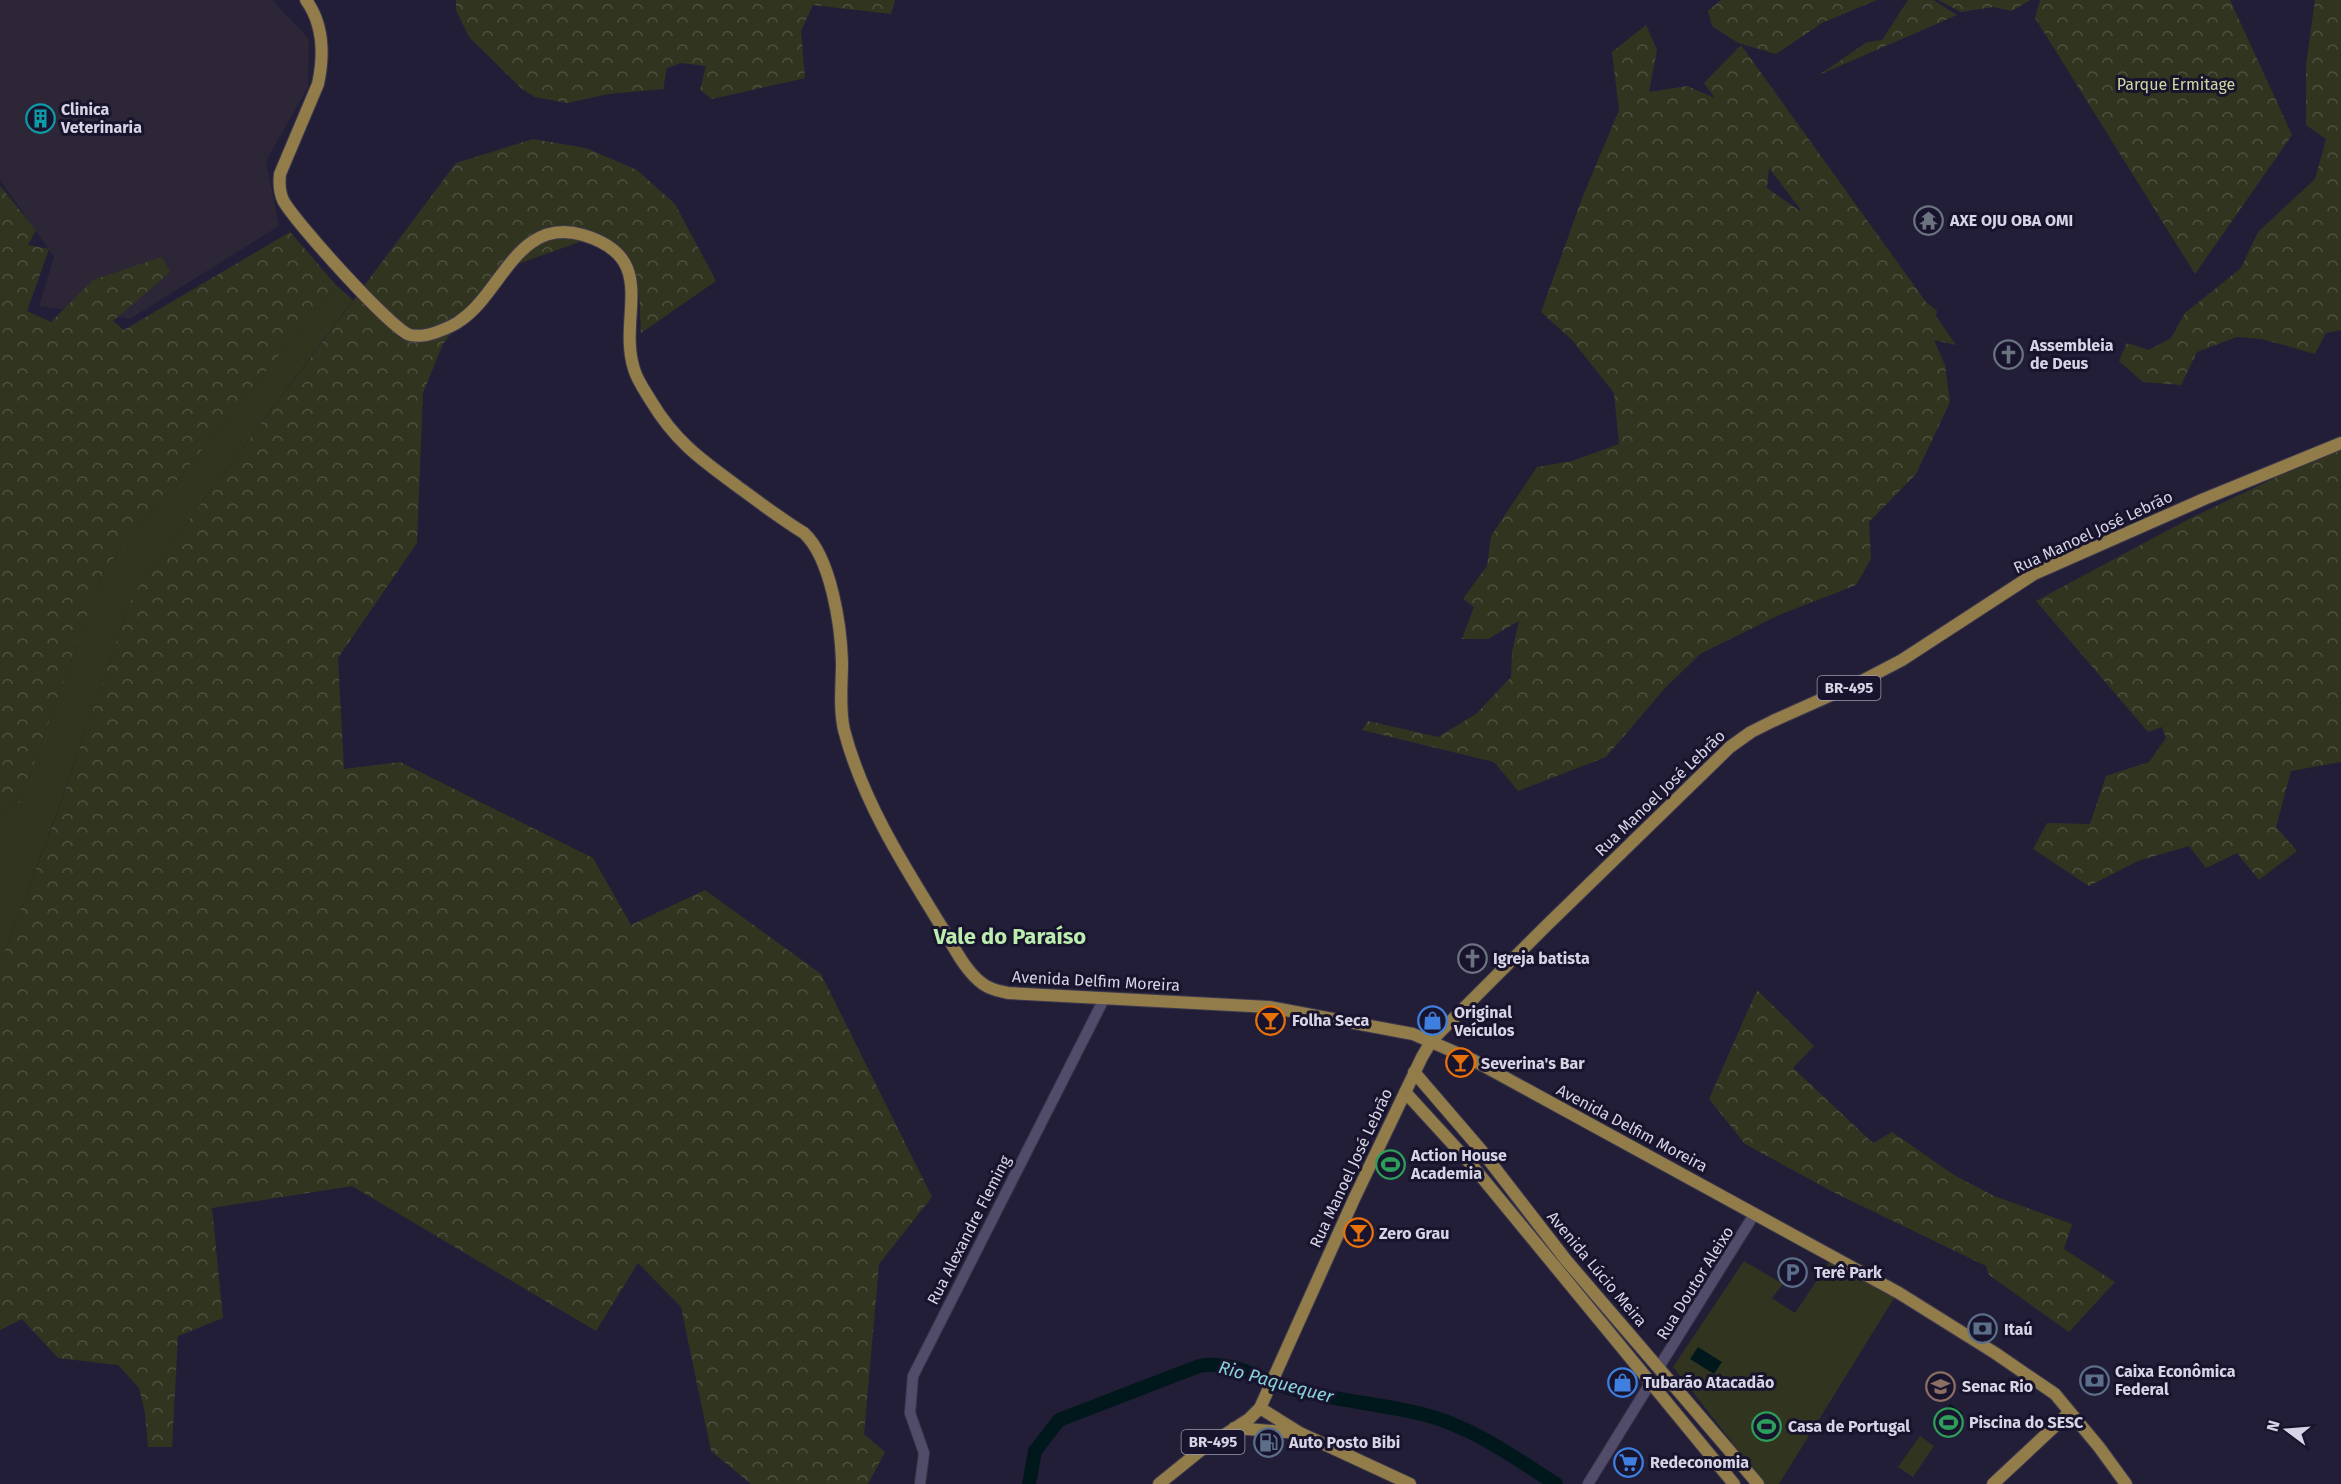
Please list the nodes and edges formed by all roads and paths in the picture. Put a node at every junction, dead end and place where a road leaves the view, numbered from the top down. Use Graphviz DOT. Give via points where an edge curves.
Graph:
graph roads {
  1 [pos="306,0"];
  2 [pos="2341,443"];
  3 [pos="1104,999"];
  4 [pos="1432,1040"];
  5 [pos="1414,1072"];
  6 [pos="1405,1092"];
  7 [pos="1481,1150"];
  8 [pos="1470,1163"];
  9 [pos="1755,1214"];
  10 [pos="1659,1367"];
  11 [pos="1651,1382"];
  12 [pos="1262,1403"];
  13 [pos="2070,1412"];
  14 [pos="1234,1428"];
  15 [pos="1300,1433"];
  16 [pos="920,1484"];
  17 [pos="1159,1484"];
  18 [pos="1410,1484"];
  19 [pos="1588,1484"];
  20 [pos="1734,1484"];
  21 [pos="1758,1484"];
  22 [pos="1993,1484"];
  23 [pos="2126,1484"];
  1 -- 3 [label="main road, Avenida Delfim Moreira" via="320,29 321,73 280,174 279,187 285,204 378,310 409,335 436,333 461,320 477,306 521,250 550,234 585,235 616,253 632,278 630,352 634,370 664,423 698,458 804,533 817,550 840,630 843,718 854,757 888,838 959,955 978,980 994,990"];
  2 -- 4 [label="main road, Rua Manoel José Lebrão / BR-495" via="2034,574 1902,660 1740,739"];
  3 -- 4 [label="main road, Avenida Delfim Moreira" via="1269,1007 1383,1027"];
  3 -- 16 [label="street, Rua Alexandre Fleming" via="913,1376 910,1413 924,1453"];
  4 -- 5 [label="main road, Rua Manoel José Lebrão / BR-495"];
  4 -- 9 [label="main road, Avenida Delfim Moreira"];
  5 -- 6 [label="main road, Rua Manoel José Lebrão / BR-495"];
  5 -- 7 [label="main road, Avenida Lúcio Meira"];
  6 -- 8 [label="main road, Avenida Lúcio Meira"];
  6 -- 12 [label="main road, Rua Manoel José Lebrão / BR-495"];
  7 -- 8 [label="main road"];
  7 -- 10 [label="main road, Avenida Lúcio Meira" via="1566,1260"];
  8 -- 11 [label="main road, Avenida Lúcio Meira"];
  9 -- 10 [label="street, Rua Doutor Aleixo"];
  9 -- 13 [label="main road, Avenida Delfim Moreira" via="1947,1323 2055,1394"];
  10 -- 21 [label="main road, Avenida Lúcio Meira"];
  11 -- 19 [label="street"];
  11 -- 20 [label="main road, Avenida Lúcio Meira"];
  12 -- 14 [label="main road, BR-495" via="1249,1419"];
  12 -- 15 [label="main road"];
  13 -- 22 [label="main road"];
  13 -- 23 [label="main road, Avenida Delfim Moreira"];
  14 -- 15 [label="main road"];
  14 -- 17 [label="main road, BR-495"];
  15 -- 18 [label="main road"];
}
